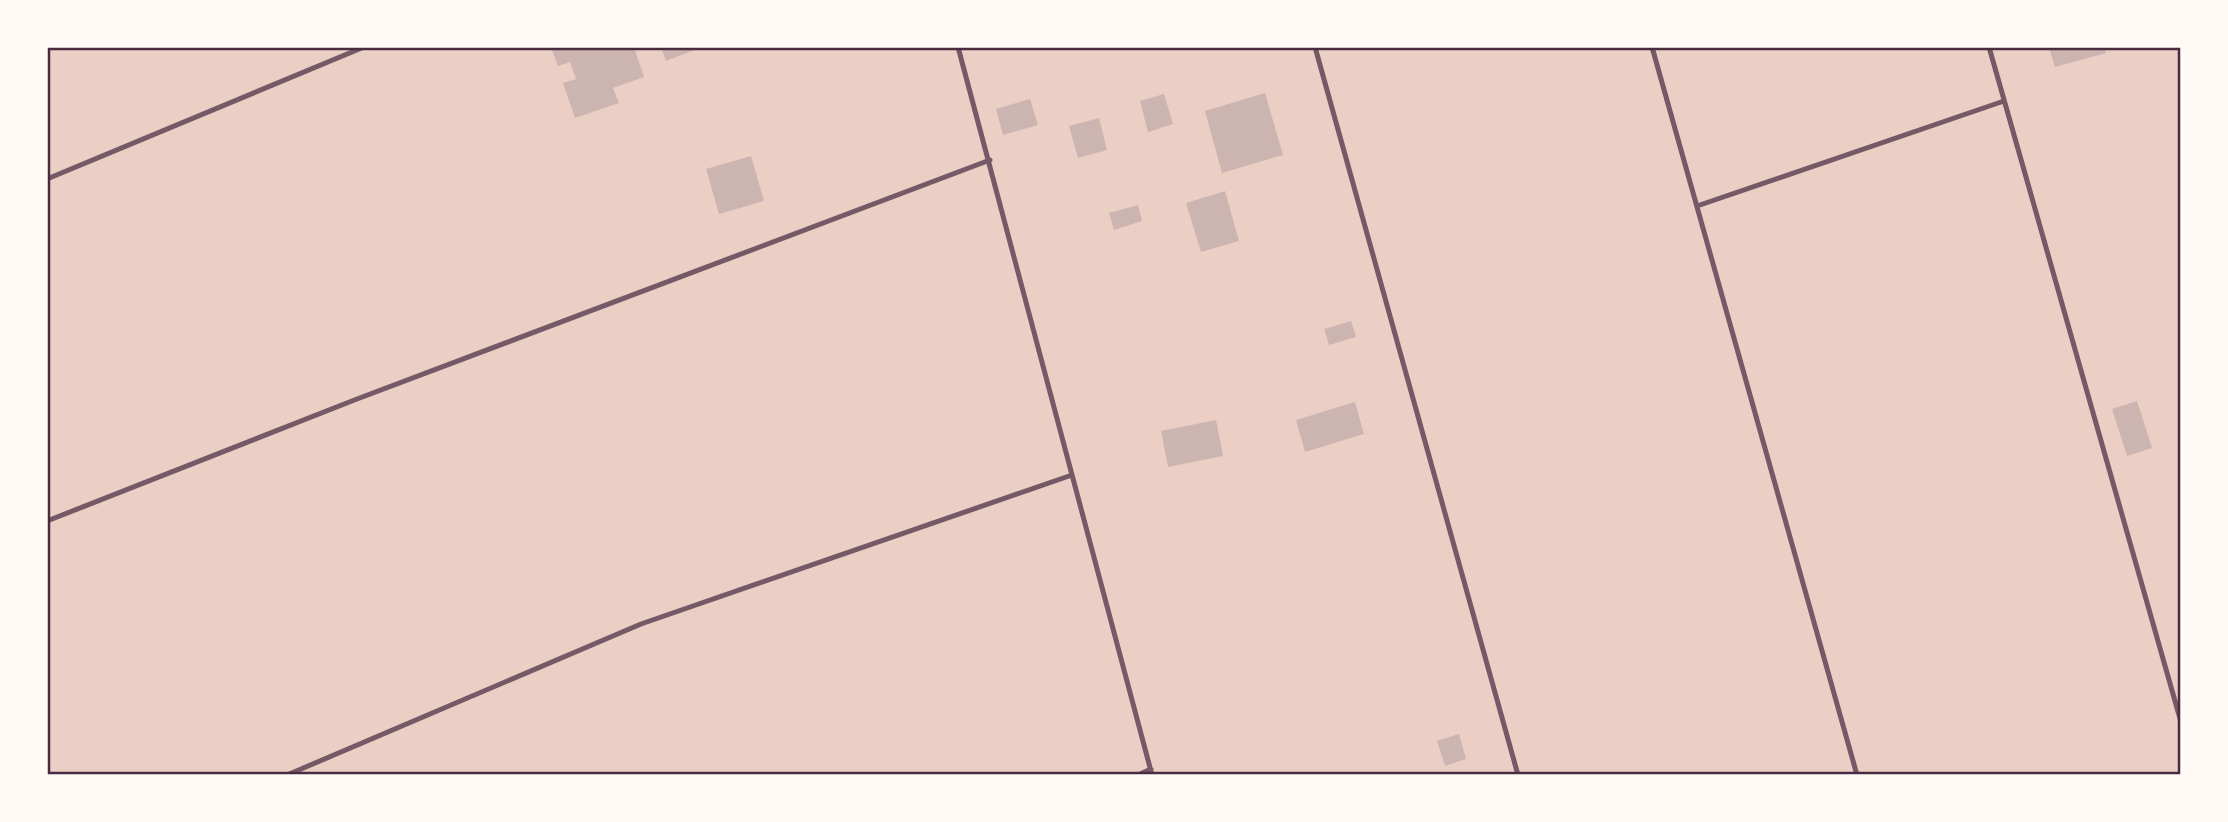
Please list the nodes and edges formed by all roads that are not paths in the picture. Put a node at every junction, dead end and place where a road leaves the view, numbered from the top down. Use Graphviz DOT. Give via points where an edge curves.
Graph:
graph roads {
  1 [pos="364,47"];
  2 [pos="958,47"];
  3 [pos="1315,47"];
  4 [pos="1652,47"];
  5 [pos="1989,47"];
  6 [pos="2004,101"];
  7 [pos="990,160"];
  8 [pos="47,179"];
  9 [pos="1697,206"];
  10 [pos="1072,475"];
  11 [pos="47,521"];
  12 [pos="2181,722"];
  13 [pos="1152,772"];
  14 [pos="287,775"];
  15 [pos="1138,775"];
  16 [pos="1518,775"];
  17 [pos="1857,775"];
  1 -- 8 [label="lane"];
  2 -- 7 [label="lane"];
  3 -- 16 [label="lane"];
  4 -- 9 [label="lane"];
  5 -- 6 [label="lane"];
  6 -- 9 [label="lane"];
  6 -- 12 [label="lane"];
  7 -- 10 [label="lane"];
  7 -- 11 [label="lane"];
  9 -- 17 [label="lane"];
  10 -- 13 [label="lane"];
  10 -- 14 [label="lane" via="641,624"];
  13 -- 15 [label="lane"];
}
